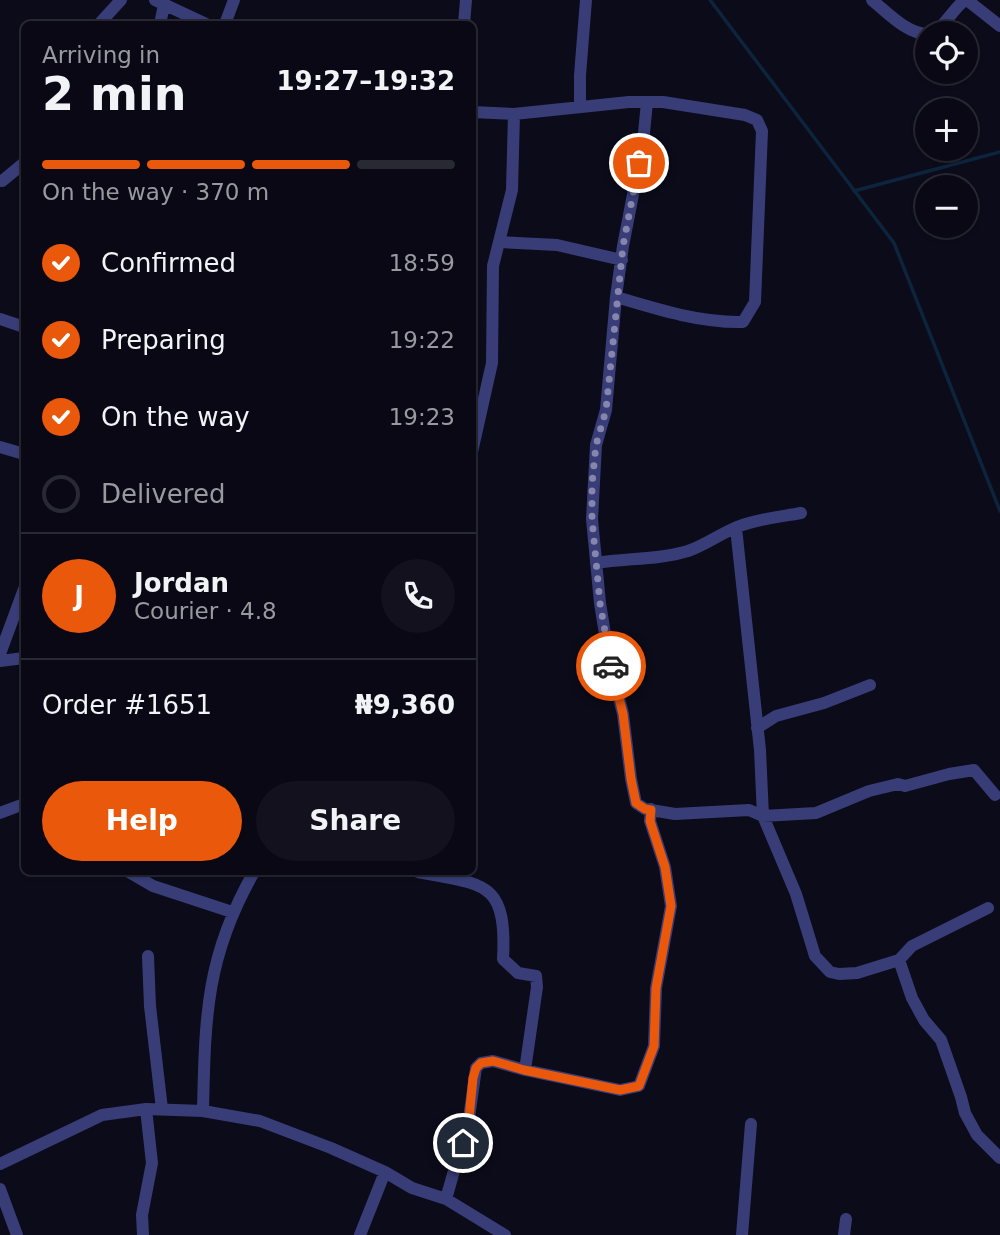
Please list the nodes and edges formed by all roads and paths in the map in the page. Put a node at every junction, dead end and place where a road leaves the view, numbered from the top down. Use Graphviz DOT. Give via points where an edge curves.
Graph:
graph roads {
  1 [pos="121,0"];
  2 [pos="234,0"];
  3 [pos="466,0"];
  4 [pos="586,0"];
  5 [pos="872,0"];
  6 [pos="966,0"];
  7 [pos="160,3"];
  8 [pos="102,21"];
  9 [pos="160,21"];
  10 [pos="199,21"];
  11 [pos="226,21"];
  12 [pos="464,21"];
  13 [pos="948,21"];
  14 [pos="1000,26"];
  15 [pos="915,32"];
  16 [pos="647,102"];
  17 [pos="580,107"];
  18 [pos="476,112"];
  19 [pos="514,114"];
  20 [pos="21,165"];
  21 [pos="2,181"];
  22 [pos="499,242"];
  23 [pos="622,260"];
  24 [pos="616,297"];
  25 [pos="0,319"];
  26 [pos="21,326"];
  27 [pos="476,434"];
  28 [pos="0,447"];
  29 [pos="21,453"];
  30 [pos="800,513"];
  31 [pos="736,527"];
  32 [pos="596,563"];
  33 [pos="21,597"];
  34 [pos="0,654"];
  35 [pos="21,658"];
  36 [pos="0,661"];
  37 [pos="870,685"];
  38 [pos="757,728"];
  39 [pos="995,794"];
  40 [pos="21,807"];
  41 [pos="651,810"];
  42 [pos="0,813"];
  43 [pos="763,816"];
  44 [pos="134,875"];
  45 [pos="252,875"];
  46 [pos="437,875"];
  47 [pos="988,908"];
  48 [pos="232,912"];
  49 [pos="148,956"];
  50 [pos="899,960"];
  51 [pos="524,1070"];
  52 [pos="146,1109"];
  53 [pos="162,1109"];
  54 [pos="203,1111"];
  55 [pos="751,1124"];
  56 [pos="1000,1158"];
  57 [pos="0,1164"];
  58 [pos="385,1172"];
  59 [pos="0,1188"];
  60 [pos="446,1199"];
  61 [pos="846,1219"];
  62 [pos="488,1230"];
  63 [pos="17,1235"];
  64 [pos="143,1235"];
  65 [pos="360,1235"];
  66 [pos="505,1235"];
  67 [pos="742,1235"];
  68 [pos="844,1235"];
  1 -- 8 [label="street"];
  2 -- 11 [label="street"];
  3 -- 12 [label="street"];
  4 -- 17 [label="street"];
  5 -- 15 [label="street"];
  6 -- 13 [label="street"];
  6 -- 14 [label="street"];
  7 -- 9 [label="street"];
  7 -- 10 [label="street"];
  16 -- 17 [label="street"];
  16 -- 23 [label="street"];
  16 -- 24 [label="street" via="745,115 761,125 755,302 743,322 731,323"];
  17 -- 19 [label="street"];
  18 -- 19 [label="street"];
  19 -- 22 [label="street" via="512,190"];
  20 -- 21 [label="street"];
  22 -- 23 [label="street" via="557,244"];
  22 -- 27 [label="street" via="492,282 492,363"];
  23 -- 24 [label="street"];
  24 -- 32 [label="street" via="606,410 592,484"];
  25 -- 26 [label="street"];
  28 -- 29 [label="street"];
  30 -- 31 [label="street"];
  31 -- 32 [label="street" via="690,551 656,559"];
  31 -- 38 [label="street"];
  32 -- 41 [label="street" via="636,803"];
  33 -- 34 [label="street"];
  35 -- 36 [label="street"];
  37 -- 38 [label="street" via="776,716"];
  38 -- 43 [label="street"];
  39 -- 43 [label="street" via="974,770 869,791 816,813"];
  40 -- 42 [label="street"];
  41 -- 43 [label="street" via="675,814 749,810"];
  41 -- 51 [label="street" via="671,906 656,988 654,1046 639,1086 620,1090"];
  43 -- 50 [label="street" via="796,894 815,956 830,972 857,973"];
  44 -- 48 [label="street" via="153,886"];
  45 -- 48 [label="street"];
  46 -- 51 [label="street" via="475,881 488,890 500,906 503,959 518,973 536,976"];
  47 -- 50 [label="street" via="912,946"];
  48 -- 54 [label="street" via="218,949 208,1000"];
  49 -- 53 [label="street"];
  50 -- 56 [label="street" via="912,998 941,1040 965,1113 977,1136"];
  51 -- 60 [label="street" via="493,1061 476,1068 469,1118"];
  52 -- 53 [label="street"];
  52 -- 57 [label="street" via="102,1115"];
  52 -- 64 [label="street" via="152,1163"];
  53 -- 54 [label="street"];
  54 -- 58 [label="street" via="260,1121"];
  55 -- 67 [label="street"];
  58 -- 60 [label="street" via="412,1188"];
  58 -- 65 [label="street"];
  59 -- 63 [label="street"];
  60 -- 62 [label="street"];
  61 -- 68 [label="street"];
  62 -- 66 [label="street"];
}
